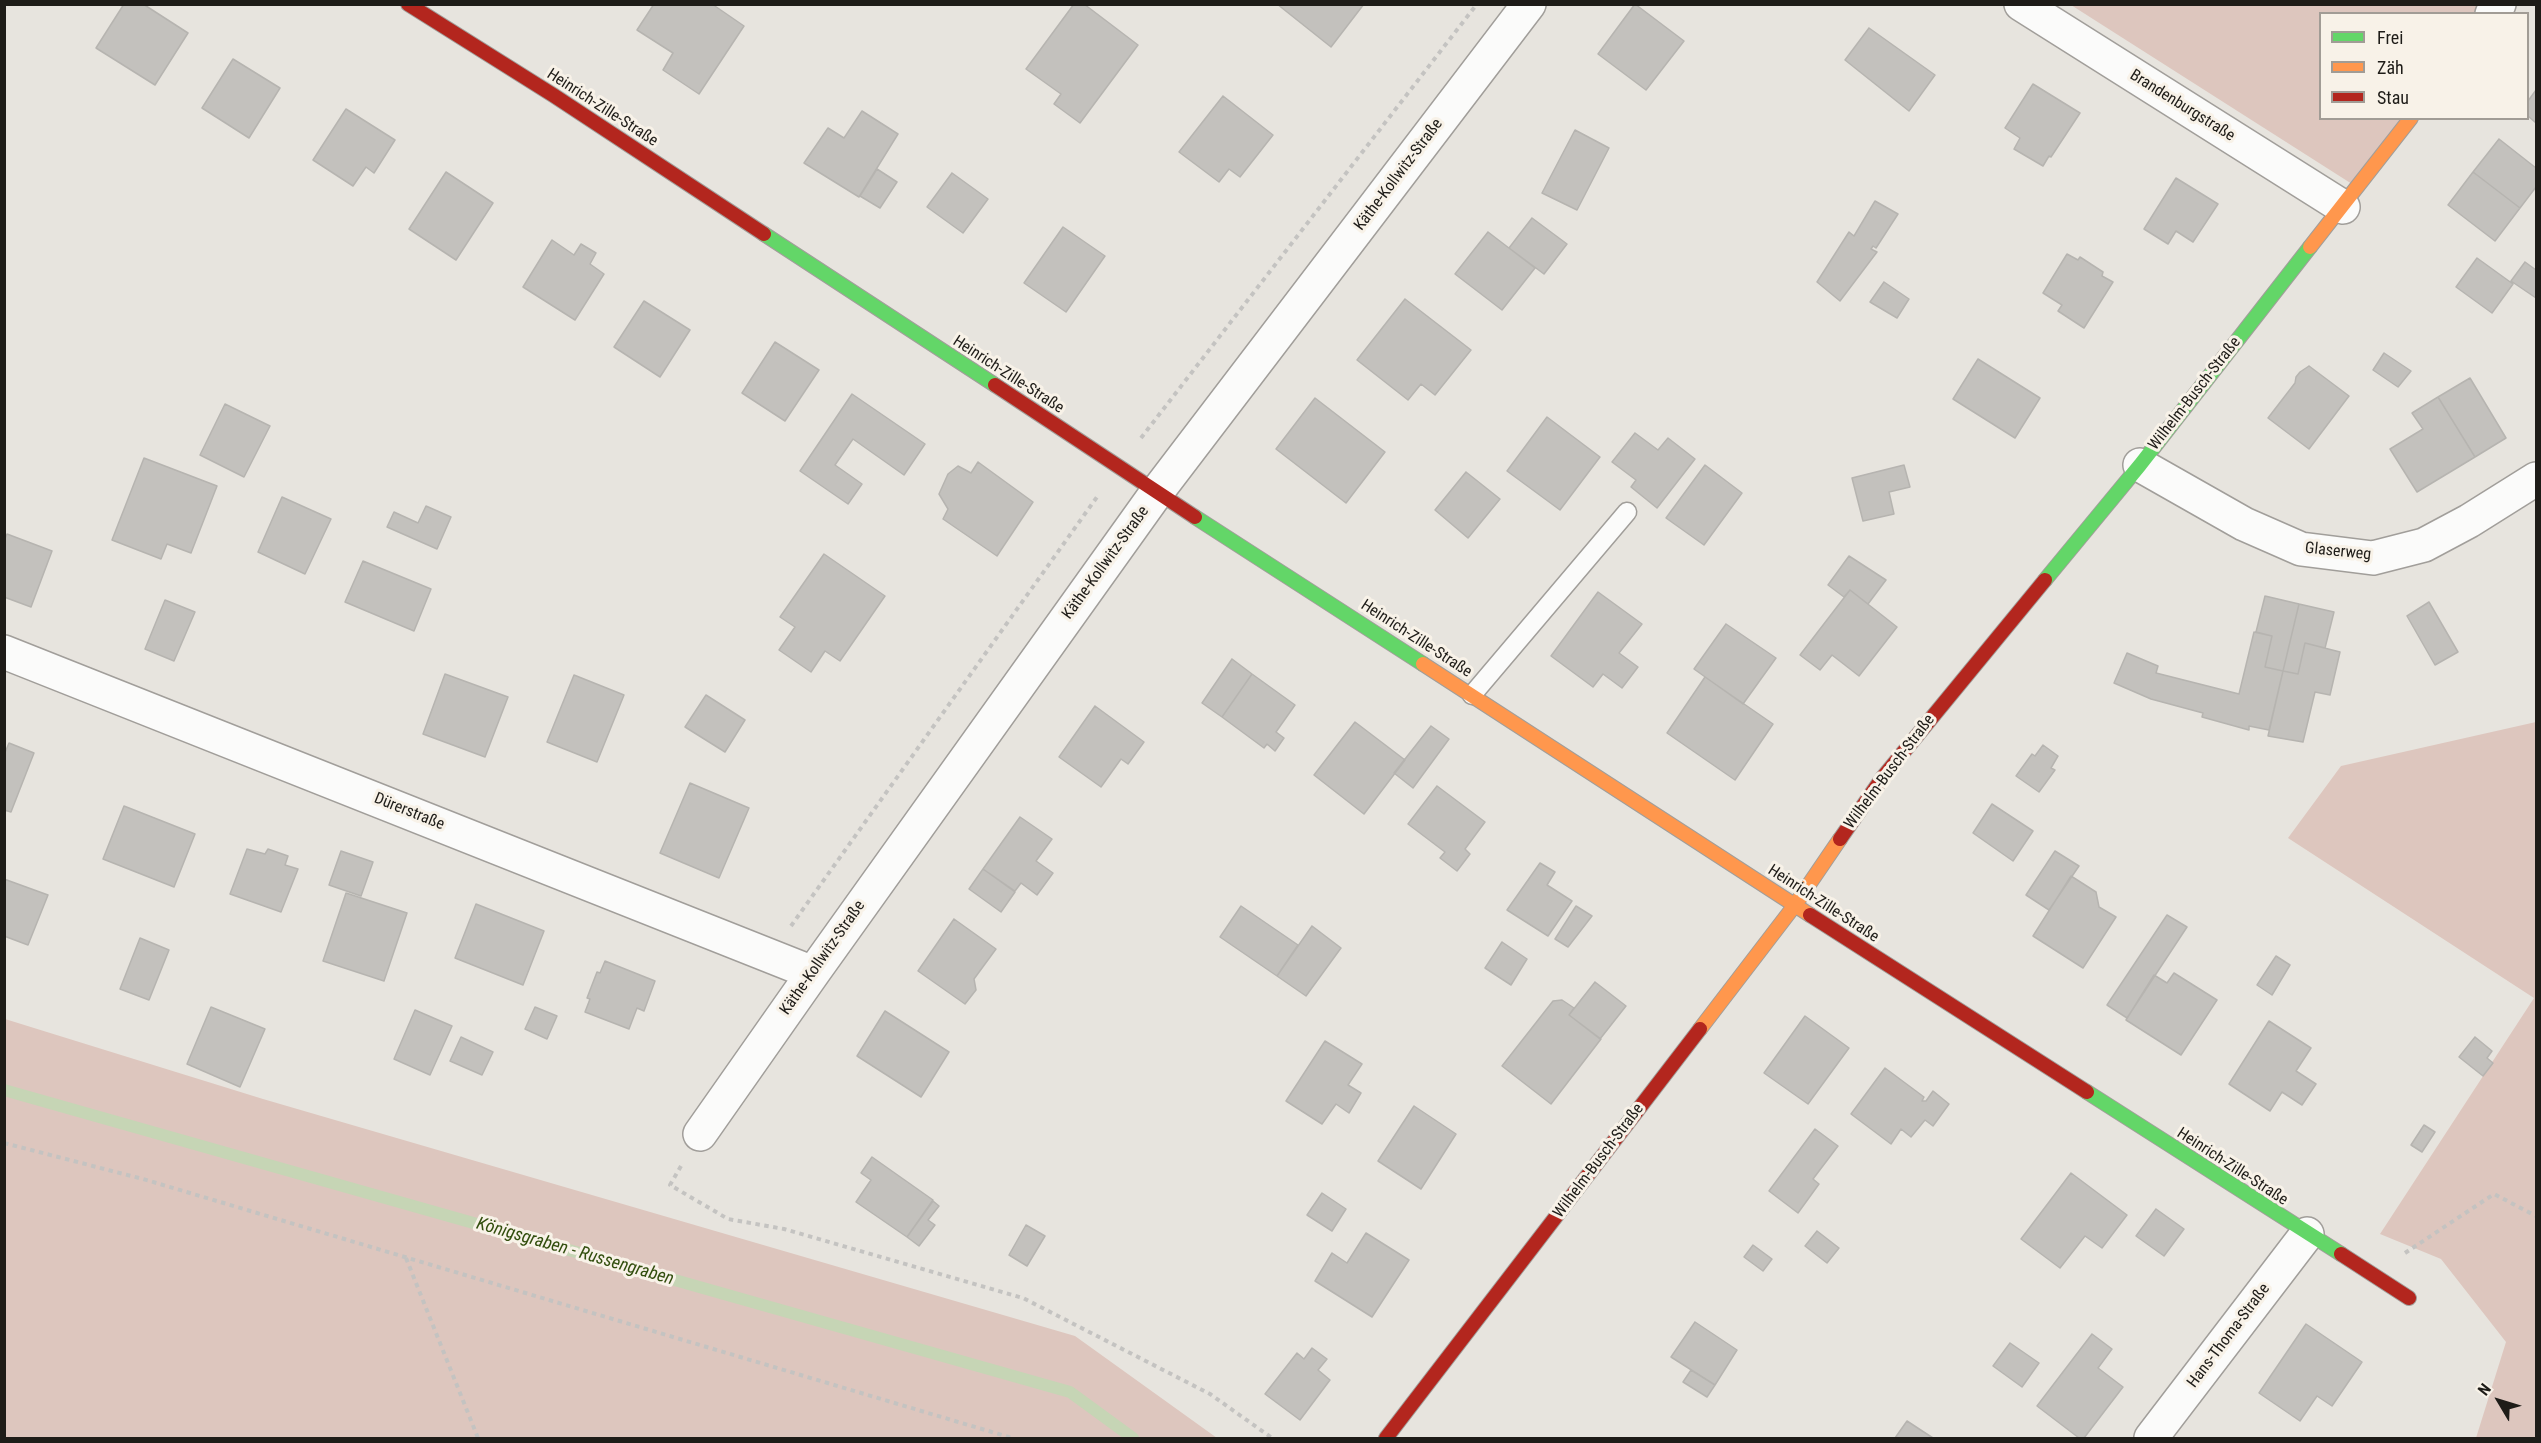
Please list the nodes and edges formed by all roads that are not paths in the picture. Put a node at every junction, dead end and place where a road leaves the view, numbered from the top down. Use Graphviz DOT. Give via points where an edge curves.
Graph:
graph roads {
  1 [pos="408,4"];
  2 [pos="1529,4"];
  3 [pos="2021,4"];
  4 [pos="2409,120"];
  5 [pos="2343,207"];
  6 [pos="2140,465"];
  7 [pos="2536,479"];
  8 [pos="1157,492"];
  9 [pos="1627,512"];
  10 [pos="4,652"];
  11 [pos="1472,695"];
  12 [pos="1795,905"];
  13 [pos="813,972"];
  14 [pos="700,1134"];
  15 [pos="2307,1234"];
  16 [pos="2409,1298"];
  17 [pos="1386,1438"];
  18 [pos="2151,1438"];
  1 -- 8 [label="street, Heinrich-Zille-Straße"];
  2 -- 8 [label="street, Käthe-Kollwitz-Straße"];
  3 -- 5 [label="street, Brandenburgstraße"];
  4 -- 5 [label="street, Wilhelm-Busch-Straße"];
  5 -- 6 [label="street, Wilhelm-Busch-Straße"];
  6 -- 7 [label="street, Glaserweg" via="2244,524 2301,549 2373,558 2424,545"];
  6 -- 12 [label="street, Wilhelm-Busch-Straße" via="1883,777"];
  8 -- 11 [label="street, Heinrich-Zille-Straße"];
  8 -- 13 [label="street, Käthe-Kollwitz-Straße"];
  9 -- 11 [label="lane"];
  10 -- 13 [label="street, Dürerstraße"];
  11 -- 12 [label="street, Heinrich-Zille-Straße"];
  12 -- 15 [label="street, Heinrich-Zille-Straße"];
  12 -- 17 [label="street, Wilhelm-Busch-Straße"];
  13 -- 14 [label="street, Käthe-Kollwitz-Straße"];
  15 -- 16 [label="street, Heinrich-Zille-Straße"];
  15 -- 18 [label="street, Hans-Thoma-Straße"];
}
